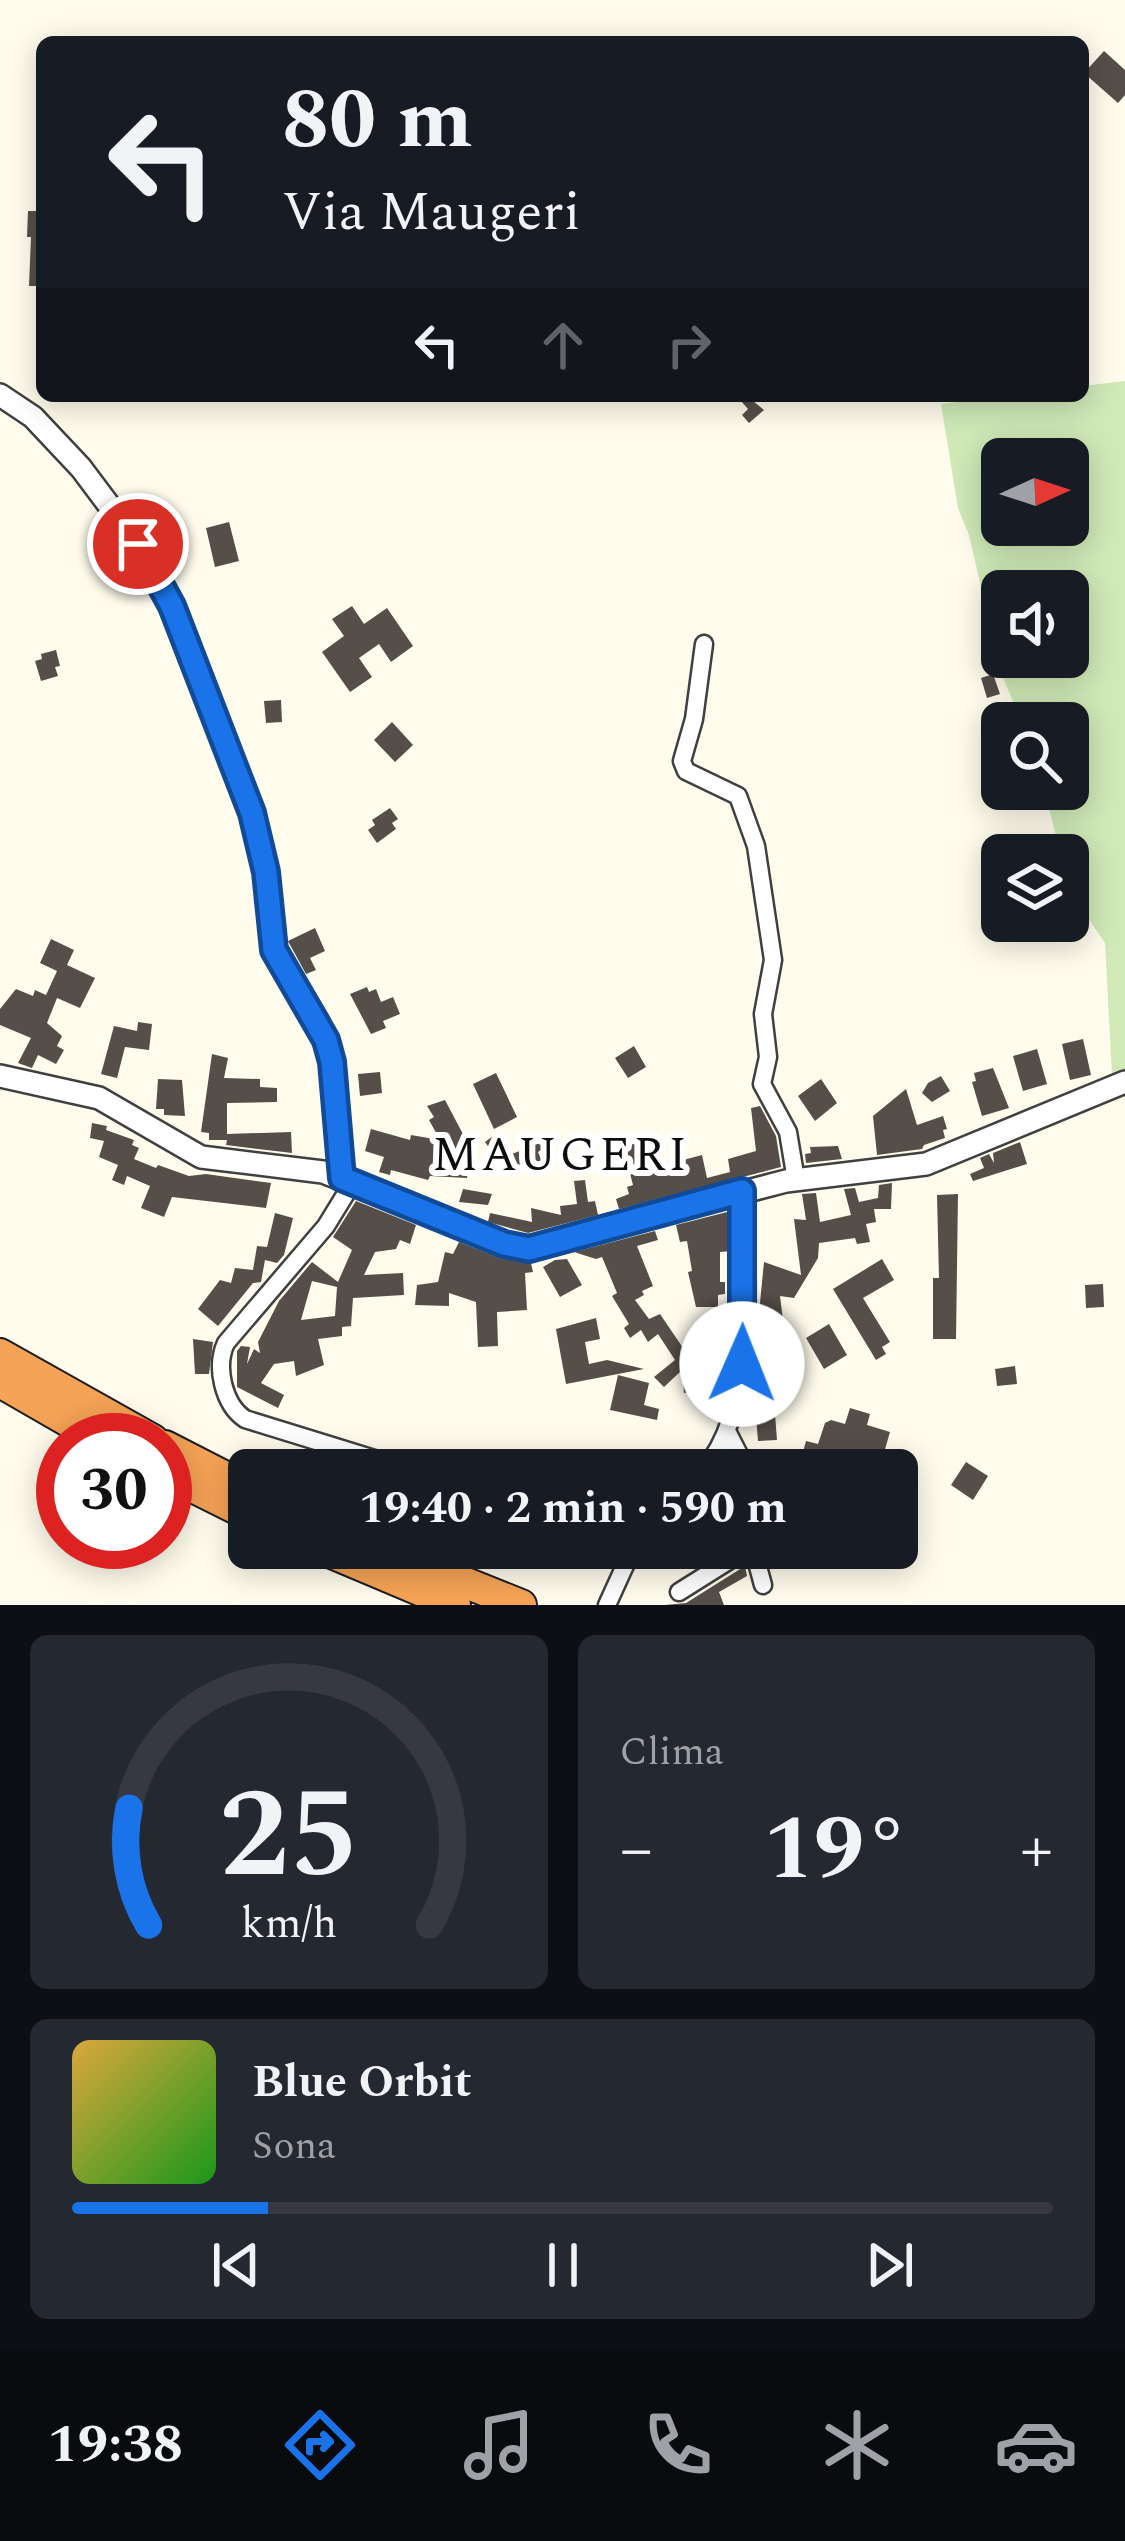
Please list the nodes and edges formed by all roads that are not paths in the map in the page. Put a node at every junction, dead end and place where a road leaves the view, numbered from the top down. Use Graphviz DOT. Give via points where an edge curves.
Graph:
graph roads {
  1 [pos="0,395"];
  2 [pos="704,644"];
  3 [pos="0,1063"];
  4 [pos="0,1076"];
  5 [pos="27,1079"];
  6 [pos="1125,1082"];
  7 [pos="336,1126"];
  8 [pos="309,1169"];
  9 [pos="347,1180"];
  10 [pos="796,1180"];
  11 [pos="742,1191"];
  12 [pos="0,1354"];
  13 [pos="0,1382"];
  14 [pos="54,1413"];
  15 [pos="105,1413"];
  16 [pos="727,1431"];
  17 [pos="342,1449"];
  18 [pos="719,1449"];
  19 [pos="737,1449"];
  20 [pos="192,1460"];
  21 [pos="228,1478"];
  22 [pos="192,1486"];
  23 [pos="228,1504"];
  24 [pos="370,1569"];
  25 [pos="432,1569"];
  26 [pos="622,1569"];
  27 [pos="717,1569"];
  28 [pos="758,1569"];
  29 [pos="763,1585"];
  30 [pos="679,1592"];
  31 [pos="608,1602"];
  32 [pos="455,1605"];
  33 [pos="521,1605"];
  1 -- 7 [label="street" via="81,468 172,606 252,813 274,950 326,1040"];
  2 -- 10 [label="street" via="682,761 686,771 738,796 756,846 773,960 762,1084 788,1132"];
  3 -- 5 [label="street"];
  4 -- 5 [label="street"];
  5 -- 8 [label="street" via="122,1108 201,1157"];
  6 -- 10 [label="street" via="926,1164"];
  7 -- 8 [label="street"];
  7 -- 9 [label="street"];
  8 -- 9 [label="street"];
  9 -- 11 [label="street" via="529,1249"];
  9 -- 17 [label="street" via="326,1226 226,1343 219,1365 234,1412 244,1419"];
  10 -- 11 [label="street"];
  11 -- 16 [label="street" via="742,1364"];
  12 -- 15 [label="highway"];
  13 -- 14 [label="highway"];
  16 -- 18 [label="street"];
  16 -- 19 [label="street"];
  20 -- 21 [label="highway"];
  22 -- 23 [label="highway"];
  24 -- 32 [label="highway"];
  25 -- 33 [label="highway"];
  26 -- 31 [label="street"];
  27 -- 30 [label="street"];
  28 -- 29 [label="street"];
}
